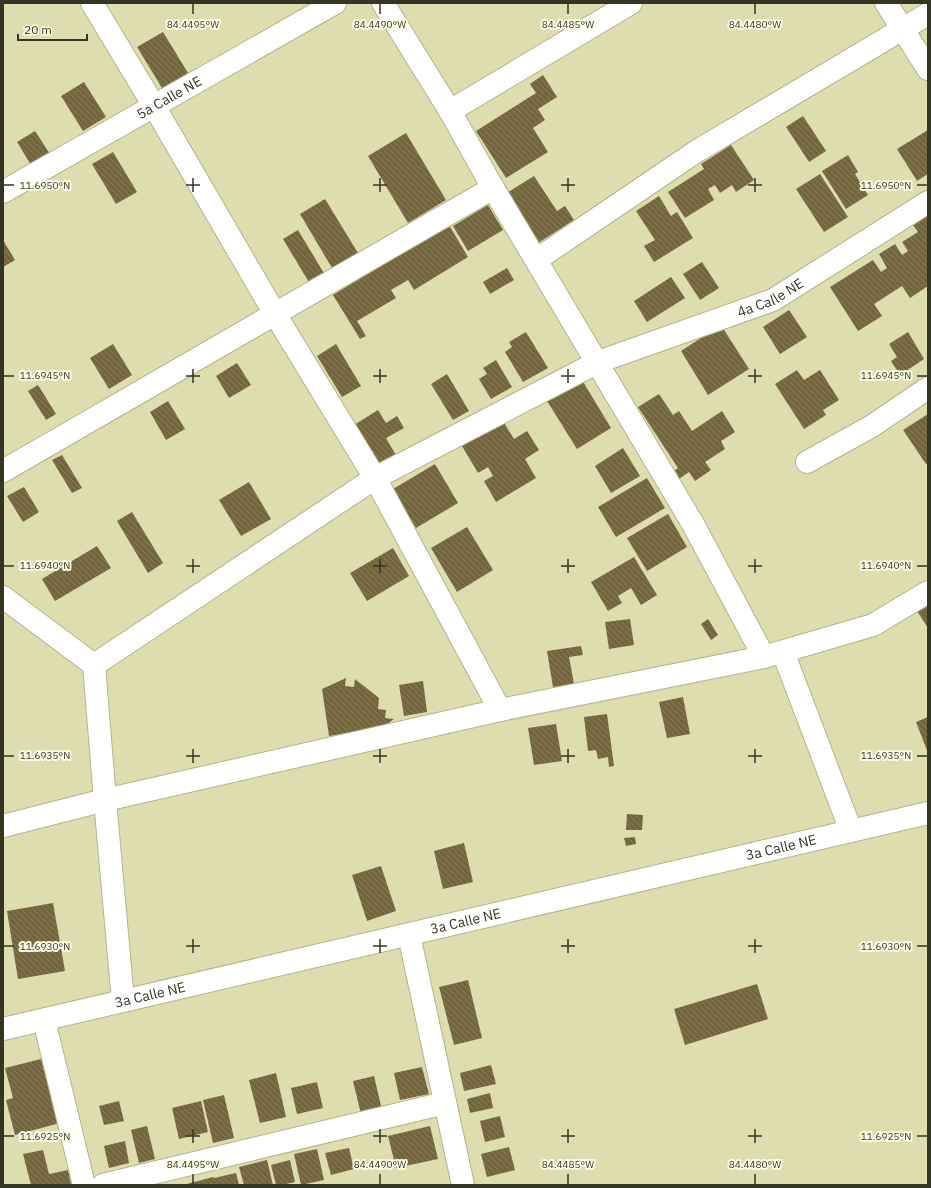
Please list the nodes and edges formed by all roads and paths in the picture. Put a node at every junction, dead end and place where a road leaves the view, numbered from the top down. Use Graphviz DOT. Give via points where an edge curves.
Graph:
graph roads {
  1 [pos="92,3"];
  2 [pos="335,3"];
  3 [pos="384,3"];
  4 [pos="631,3"];
  5 [pos="886,3"];
  6 [pos="928,14"];
  7 [pos="903,29"];
  8 [pos="928,69"];
  9 [pos="154,106"];
  10 [pos="450,111"];
  11 [pos="493,188"];
  12 [pos="3,192"];
  13 [pos="928,202"];
  14 [pos="536,260"];
  15 [pos="275,314"];
  16 [pos="598,362"];
  17 [pos="928,388"];
  18 [pos="807,462"];
  19 [pos="3,471"];
  20 [pos="375,478"];
  21 [pos="928,592"];
  22 [pos="3,597"];
  23 [pos="774,655"];
  24 [pos="94,665"];
  25 [pos="500,710"];
  26 [pos="105,800"];
  27 [pos="928,813"];
  28 [pos="3,826"];
  29 [pos="851,831"];
  30 [pos="409,935"];
  31 [pos="123,1001"];
  32 [pos="44,1020"];
  33 [pos="3,1029"];
  34 [pos="445,1103"];
  35 [pos="84,1185"];
  36 [pos="103,1185"];
  37 [pos="463,1185"];
  1 -- 9 [label="street"];
  2 -- 9 [label="street, 5a Calle NE"];
  3 -- 10 [label="street"];
  4 -- 10 [label="street"];
  5 -- 7 [label="street"];
  6 -- 7 [label="street"];
  7 -- 8 [label="street"];
  7 -- 14 [label="street" via="697,151"];
  9 -- 12 [label="street, 5a Calle NE"];
  9 -- 15 [label="street"];
  10 -- 11 [label="street"];
  11 -- 14 [label="street"];
  11 -- 15 [label="street"];
  13 -- 16 [label="street, 4a Calle NE" via="773,300"];
  14 -- 16 [label="street"];
  15 -- 19 [label="street"];
  15 -- 20 [label="street"];
  16 -- 20 [label="street, 4a Calle NE"];
  16 -- 23 [label="street"];
  17 -- 18 [label="street" via="872,426"];
  20 -- 24 [label="street, 4a Calle NE"];
  20 -- 25 [label="street"];
  21 -- 23 [label="street" via="873,626"];
  22 -- 24 [label="street"];
  23 -- 25 [label="street"];
  23 -- 29 [label="street"];
  24 -- 26 [label="street"];
  25 -- 26 [label="street"];
  26 -- 28 [label="street"];
  26 -- 31 [label="street"];
  27 -- 29 [label="street, 3a Calle NE"];
  29 -- 30 [label="street, 3a Calle NE"];
  30 -- 31 [label="street, 3a Calle NE"];
  30 -- 34 [label="street"];
  31 -- 32 [label="street, 3a Calle NE"];
  32 -- 33 [label="street, 3a Calle NE"];
  32 -- 35 [label="street"];
  34 -- 36 [label="street"];
  34 -- 37 [label="street"];
}
